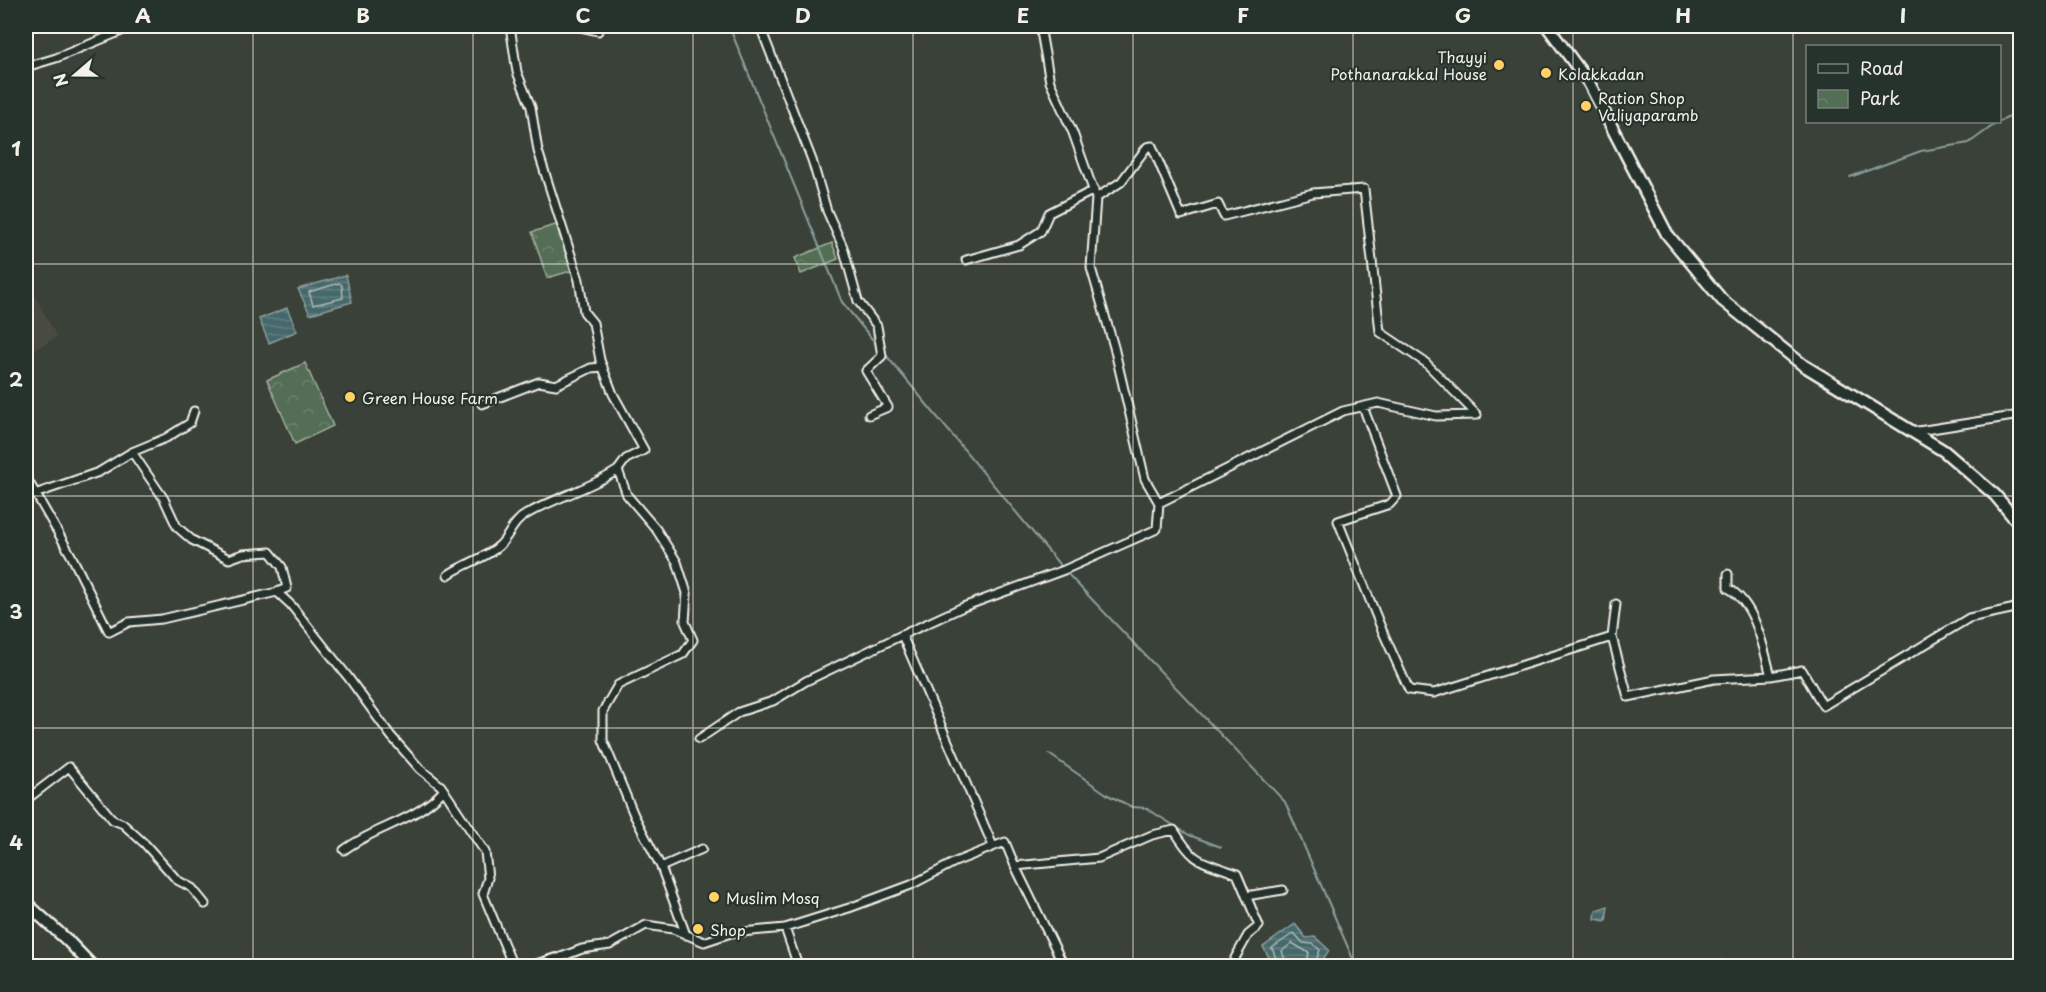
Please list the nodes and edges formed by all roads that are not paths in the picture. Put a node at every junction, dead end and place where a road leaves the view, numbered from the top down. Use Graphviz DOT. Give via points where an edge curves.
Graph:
graph roads {
  1 [pos="134,26"];
  2 [pos="510,26"];
  3 [pos="575,26"];
  4 [pos="760,26"];
  5 [pos="1040,26"];
  6 [pos="1547,26"];
  7 [pos="598,31"];
  8 [pos="26,67"];
  9 [pos="1095,194"];
  10 [pos="966,260"];
  11 [pos="603,367"];
  12 [pos="482,404"];
  13 [pos="1363,407"];
  14 [pos="194,411"];
  15 [pos="869,416"];
  16 [pos="2020,416"];
  17 [pos="1912,432"];
  18 [pos="132,452"];
  19 [pos="618,470"];
  20 [pos="26,477"];
  21 [pos="36,494"];
  22 [pos="26,497"];
  23 [pos="1159,503"];
  24 [pos="2020,525"];
  25 [pos="1728,573"];
  26 [pos="448,575"];
  27 [pos="277,592"];
  28 [pos="1616,604"];
  29 [pos="2020,607"];
  30 [pos="902,635"];
  31 [pos="1612,638"];
  32 [pos="1771,676"];
  33 [pos="699,739"];
  34 [pos="444,790"];
  35 [pos="26,800"];
  36 [pos="993,846"];
  37 [pos="702,849"];
  38 [pos="344,850"];
  39 [pos="1015,866"];
  40 [pos="661,867"];
  41 [pos="1283,890"];
  42 [pos="1246,896"];
  43 [pos="26,903"];
  44 [pos="206,904"];
  45 [pos="785,928"];
  46 [pos="686,934"];
  47 [pos="555,959"];
  48 [pos="92,966"];
  49 [pos="513,966"];
  50 [pos="535,966"];
  51 [pos="798,966"];
  52 [pos="1064,966"];
  53 [pos="1238,966"];
  1 -- 8 [label="street"];
  2 -- 11 [label="street" via="517,72 531,107 538,151 568,241 584,312 593,323"];
  3 -- 7 [label="street"];
  4 -- 15 [label="street" via="812,160 858,301 877,326 882,356 866,371 888,406"];
  5 -- 9 [label="street" via="1050,82"];
  6 -- 17 [label="main road" via="1589,83 1667,234 1688,263 1722,300 1803,365"];
  9 -- 10 [label="street" via="1049,213 1041,231 1019,245"];
  9 -- 13 [label="street" via="1121,182 1147,147 1152,146 1181,215 1218,204 1224,216 1313,193 1364,189 1380,332 1426,363 1477,415 1436,416 1378,403"];
  9 -- 23 [label="street" via="1091,268 1145,479"];
  11 -- 12 [label="street" via="591,368 556,385 539,382"];
  11 -- 19 [label="street" via="644,450 626,459"];
  13 -- 23 [label="street" via="1343,411"];
  13 -- 31 [label="street" via="1396,496 1390,504 1338,521 1409,690 1434,693"];
  14 -- 18 [label="street" via="190,423"];
  16 -- 17 [label="street"];
  17 -- 24 [label="main road" via="1944,451 1995,495"];
  18 -- 21 [label="street" via="99,472"];
  18 -- 27 [label="street" via="164,499 177,527 192,540 229,559 270,552 282,567 287,588"];
  19 -- 26 [label="street" via="602,481 524,515 499,546"];
  19 -- 40 [label="street" via="627,495 677,562 687,593 685,622 693,640 682,654 618,685 603,711 603,740"];
  20 -- 21 [label="street"];
  21 -- 22 [label="street"];
  21 -- 27 [label="street" via="109,632 129,622 162,619"];
  23 -- 30 [label="street" via="1157,529 1147,535"];
  25 -- 32 [label="street" via="1728,588 1740,595 1759,632"];
  27 -- 34 [label="street" via="391,736"];
  28 -- 31 [label="street"];
  29 -- 32 [label="street" via="1969,618 1823,706 1802,670"];
  30 -- 33 [label="street" via="773,701 739,712"];
  30 -- 36 [label="street"];
  31 -- 32 [label="street" via="1628,697 1714,679"];
  34 -- 38 [label="street" via="410,818 357,840"];
  34 -- 49 [label="street" via="485,852 488,878 483,894"];
  35 -- 44 [label="street" via="69,767 113,820 146,844 170,873"];
  36 -- 39 [label="street" via="1005,842"];
  36 -- 45 [label="street" via="911,885"];
  37 -- 40 [label="street"];
  39 -- 42 [label="street" via="1099,858 1152,835 1174,830 1186,850 1202,864 1237,874"];
  39 -- 52 [label="street"];
  40 -- 46 [label="street"];
  41 -- 42 [label="street"];
  42 -- 53 [label="street" via="1259,926 1248,935 1235,958"];
  43 -- 48 [label="main road"];
  45 -- 46 [label="street" via="731,933 704,942"];
  45 -- 51 [label="street"];
  46 -- 47 [label="street" via="646,925 610,945 582,949"];
  47 -- 50 [label="street"];
}
